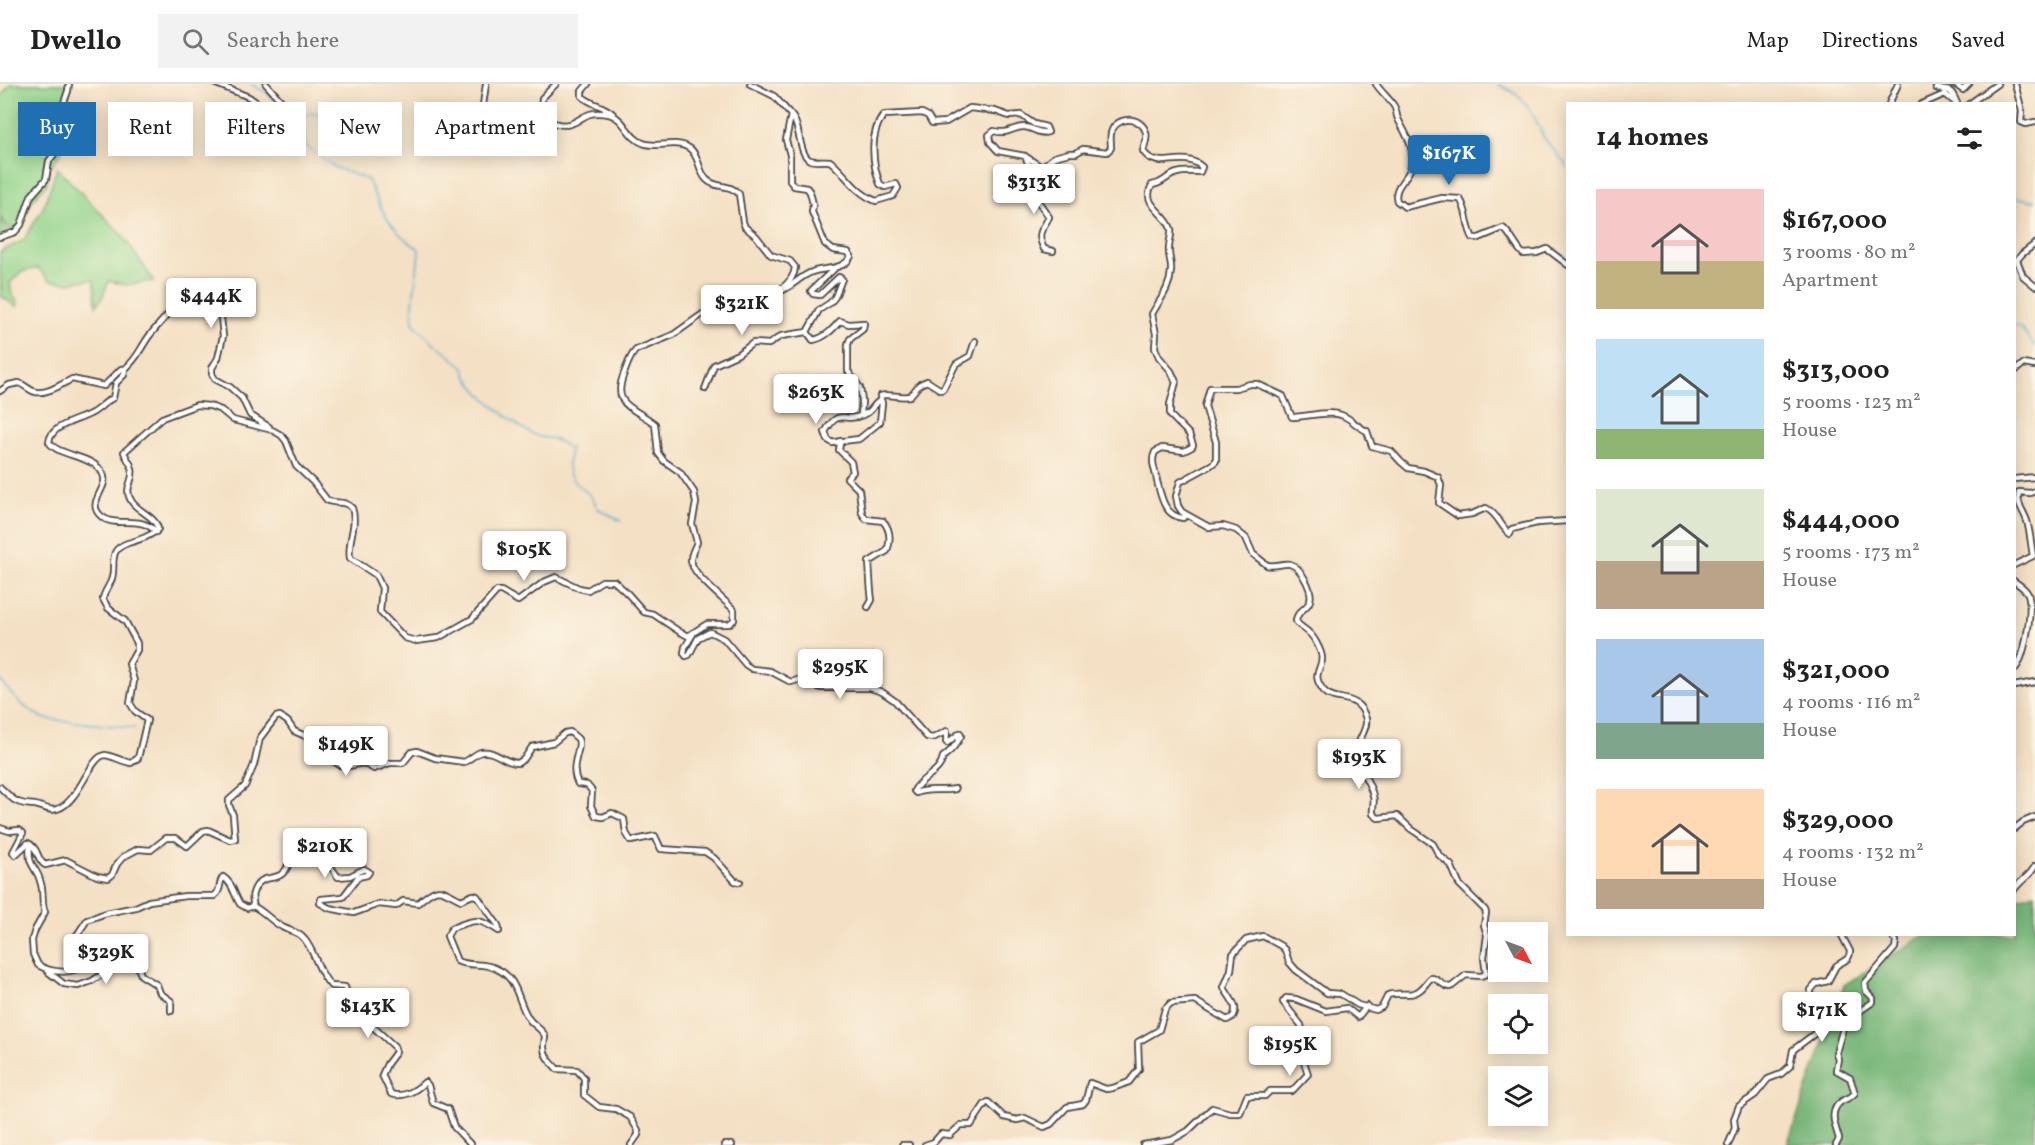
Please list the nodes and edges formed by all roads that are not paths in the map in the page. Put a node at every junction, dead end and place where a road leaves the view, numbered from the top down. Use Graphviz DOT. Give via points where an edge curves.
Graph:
graph roads {
  1 [pos="69,84"];
  2 [pos="216,84"];
  3 [pos="266,84"];
  4 [pos="486,84"];
  5 [pos="556,84"];
  6 [pos="588,84"];
  7 [pos="750,84"];
  8 [pos="1376,84"];
  9 [pos="1898,84"];
  10 [pos="1939,84"];
  11 [pos="1954,84"];
  12 [pos="1969,84"];
  13 [pos="1997,84"];
  14 [pos="2015,84"];
  15 [pos="484,102"];
  16 [pos="1889,102"];
  17 [pos="1926,102"];
  18 [pos="1955,102"];
  19 [pos="1957,102"];
  20 [pos="1972,102"];
  21 [pos="791,115"];
  22 [pos="614,116"];
  23 [pos="2035,122"];
  24 [pos="1025,156"];
  25 [pos="0,237"];
  26 [pos="2035,244"];
  27 [pos="1053,251"];
  28 [pos="1566,263"];
  29 [pos="836,267"];
  30 [pos="2035,286"];
  31 [pos="771,293"];
  32 [pos="807,332"];
  33 [pos="975,340"];
  34 [pos="2035,366"];
  35 [pos="125,369"];
  36 [pos="2016,370"];
  37 [pos="705,389"];
  38 [pos="0,391"];
  39 [pos="881,400"];
  40 [pos="863,415"];
  41 [pos="272,430"];
  42 [pos="843,441"];
  43 [pos="2035,477"];
  44 [pos="2016,479"];
  45 [pos="2035,490"];
  46 [pos="1187,515"];
  47 [pos="1566,521"];
  48 [pos="156,532"];
  49 [pos="2016,564"];
  50 [pos="2016,582"];
  51 [pos="868,607"];
  52 [pos="693,634"];
  53 [pos="2016,667"];
  54 [pos="2035,682"];
  55 [pos="2016,686"];
  56 [pos="0,787"];
  57 [pos="955,789"];
  58 [pos="2035,818"];
  59 [pos="2016,827"];
  60 [pos="0,828"];
  61 [pos="30,844"];
  62 [pos="2035,866"];
  63 [pos="740,882"];
  64 [pos="2016,888"];
  65 [pos="253,906"];
  66 [pos="1842,936"];
  67 [pos="1892,936"];
  68 [pos="45,969"];
  69 [pos="1367,1006"];
  70 [pos="171,1011"];
  71 [pos="471,1145"];
  72 [pos="631,1145"];
  73 [pos="724,1145"];
  74 [pos="732,1145"];
  75 [pos="902,1145"];
  76 [pos="909,1145"];
  77 [pos="925,1145"];
  78 [pos="1143,1145"];
  79 [pos="1728,1145"];
  80 [pos="1836,1145"];
  1 -- 25 [label="street" via="57,120 61,145 49,161 46,179 32,196 21,225 15,232"];
  2 -- 3 [label="street" via="263,107 283,110 284,103"];
  4 -- 15 [label="street"];
  5 -- 22 [label="street" via="542,100 543,113 552,122 568,124 594,113"];
  6 -- 22 [label="street" via="582,96"];
  7 -- 21 [label="street" via="774,96"];
  8 -- 28 [label="street" via="1396,110 1411,145 1412,165 1397,190 1397,201 1405,207 1442,198 1460,200 1473,238 1503,228 1523,254 1547,249"];
  9 -- 16 [label="street"];
  10 -- 19 [label="street" via="1936,88 1948,89"];
  11 -- 12 [label="street" via="1963,90"];
  13 -- 20 [label="street"];
  14 -- 23 [label="street" via="2021,122"];
  17 -- 18 [label="street" via="1943,94"];
  21 -- 24 [label="street" via="807,158 830,161 853,187 876,201 893,196 898,188 896,184 885,187 879,183 873,152 873,141 884,115 922,113 936,123 946,122 970,108 1021,115 1046,127 1047,132 1042,134 1024,127 989,135 999,151"];
  21 -- 29 [label="street" via="786,140 790,181 810,192 812,212 825,244 850,254 848,261"];
  22 -- 31 [label="street" via="640,142 690,148 708,182 736,191 741,198 745,227 771,255 790,261 795,267 790,280"];
  24 -- 27 [label="street" via="1032,192 1049,217 1041,229 1040,241 1044,249"];
  24 -- 46 [label="street" via="1043,166 1054,157 1083,148 1107,152 1114,126 1128,120 1146,131 1143,152 1152,161 1186,160 1202,167 1197,173 1171,175 1152,185 1149,195 1171,234 1170,278 1164,297 1152,314 1155,348 1176,382 1170,415 1189,434 1193,445 1184,451 1162,448 1155,452 1153,461 1165,506 1179,518"];
  26 -- 30 [label="street" via="2017,260 2023,276"];
  29 -- 31 [label="street" via="814,271 782,292"];
  29 -- 32 [label="street" via="811,291 820,295 839,277 842,279 832,301 819,309"];
  31 -- 52 [label="street" via="759,297 727,294 716,309 673,335 636,350 620,380 623,400 654,424 657,453 693,488 696,503 692,524 697,542 691,564 734,610 734,620 729,624 707,624"];
  32 -- 37 [label="street" via="781,336 769,344 747,346 714,365"];
  32 -- 40 [label="street" via="817,340 840,321 864,323 848,344 848,371 860,388"];
  33 -- 39 [label="street" via="970,356 956,364 941,390 927,381 910,396 883,395"];
  34 -- 36 [label="street" via="2023,364"];
  35 -- 38 [label="street" via="104,386 72,379 42,392 19,383"];
  35 -- 41 [label="street" via="173,309 200,286 211,288 219,299 223,336 212,374 242,398 250,416"];
  35 -- 48 [label="street" via="113,398 92,414 57,429 49,442 103,473 96,502 101,517 111,522 149,525"];
  39 -- 40 [label="street"];
  39 -- 42 [label="street" via="880,422 859,439"];
  40 -- 42 [label="street" via="841,416 830,424 825,432 828,441"];
  41 -- 48 [label="street" via="233,420 218,408 197,405 160,419 129,446 124,452 132,470 129,497 156,522"];
  41 -- 52 [label="street" via="286,441 296,466 327,500 352,508 355,517 350,558 376,575 382,588 380,612 405,638 416,641 444,636 472,619 497,591 518,601 556,577 588,590 602,581 614,581 644,612 688,636"];
  42 -- 51 [label="street" via="839,450 848,457 853,469 847,478 859,490 862,513 866,519 883,521 889,529 887,551 869,562 872,600"];
  43 -- 44 [label="street"];
  45 -- 49 [label="street" via="2018,494 2033,556"];
  46 -- 47 [label="street" via="1178,506 1177,487 1182,479 1216,461 1216,442 1205,406 1208,390 1254,383 1282,396 1292,417 1340,414 1367,431 1372,446 1392,450 1408,468 1438,477 1439,502 1458,516 1486,508 1510,534 1512,529 1523,526"];
  46 -- 69 [label="street" via="1209,527 1236,530 1246,538 1252,554 1267,566 1285,564 1299,569 1311,594 1310,601 1297,613 1296,621 1312,635 1321,652 1317,680 1333,698 1352,700 1366,718 1356,752 1374,798 1373,814 1378,818 1397,816 1430,841 1451,865 1459,884 1486,913 1484,976 1466,975 1449,987 1431,978 1419,991 1388,995 1380,1010"];
  48 -- 56 [label="street" via="115,552 113,575 103,599 125,621 138,646 129,664 134,681 130,703 147,720 138,758 131,764 107,755 98,758 82,786 56,810 19,804"];
  50 -- 53 [label="street" via="2025,589 2031,606 2022,659"];
  52 -- 57 [label="street" via="685,647 686,656 698,638 710,632 724,639 752,669 770,671 791,682 801,679 821,688 876,690 889,696 927,737 947,731 947,743 960,733 941,765 914,791 916,794"];
  54 -- 55 [label="street"];
  58 -- 59 [label="street"];
  60 -- 61 [label="street" via="22,831 15,855"];
  61 -- 63 [label="street" via="45,865 66,860 105,878 112,875 123,857 138,849 151,850 166,838 176,838 187,846 208,830 233,840 236,836 229,800 245,786 260,738 278,716 340,765 363,763 372,769 403,763 417,751 464,762 476,753 490,752 518,763 532,747 554,742 570,732 579,743 575,776 578,784 587,785 592,791 591,806 596,816 620,816 631,841 656,836 661,849 705,852"];
  61 -- 68 [label="street" via="29,862 41,882 45,912 33,934 33,954"];
  62 -- 64 [label="street"];
  65 -- 68 [label="street" via="240,904 223,877 214,896 149,901 87,920 71,947 85,964 65,972"];
  65 -- 71 [label="street" via="305,939 331,986 345,987 350,998 374,1008 370,1024 396,1052 382,1075 391,1094 409,1093 425,1082 433,1103 448,1109 454,1127"];
  65 -- 72 [label="street" via="255,888 265,878 284,873 292,844 306,834 321,840 338,877 364,869 369,872 358,878 343,897 321,899 321,905 354,913 379,904 418,903 434,891 445,891 461,900 477,896 498,925 498,931 471,920 452,927 447,936 457,961 501,970 515,985 532,1024 544,1033 543,1048 557,1069 577,1070 584,1078 584,1095 596,1105 630,1117 638,1130"];
  66 -- 79 [label="street" via="1850,951 1848,957 1836,966 1828,981 1810,990 1810,1005 1819,1022 1817,1033 1793,1050 1790,1066 1768,1078 1755,1095 1739,1106"];
  67 -- 80 [label="street" via="1895,948 1865,983 1873,1002 1846,1017 1836,1071 1850,1078 1855,1093 1839,1103 1833,1116 1839,1139"];
  68 -- 70 [label="street" via="73,987 96,979 115,960 131,961 171,1002"];
  69 -- 77 [label="street" via="1341,994 1327,993 1296,970 1285,950 1274,941 1263,936 1246,940 1233,954 1224,987 1233,1000 1233,1017 1220,1018 1195,1001 1171,1004 1165,1009 1159,1030 1138,1042 1139,1069 1125,1084 1110,1089 1090,1083 1083,1104 1067,1107 1044,1127 1025,1118 1004,1117 988,1102 971,1125 961,1125 950,1135 941,1134"];
  69 -- 78 [label="street" via="1358,1017 1347,1008 1326,1011 1286,998 1283,1002 1305,1037 1302,1056 1308,1074 1297,1086 1287,1092 1247,1096 1240,1113 1212,1108 1172,1140"];
  73 -- 74 [label="street"];
  75 -- 76 [label="street"];
}
